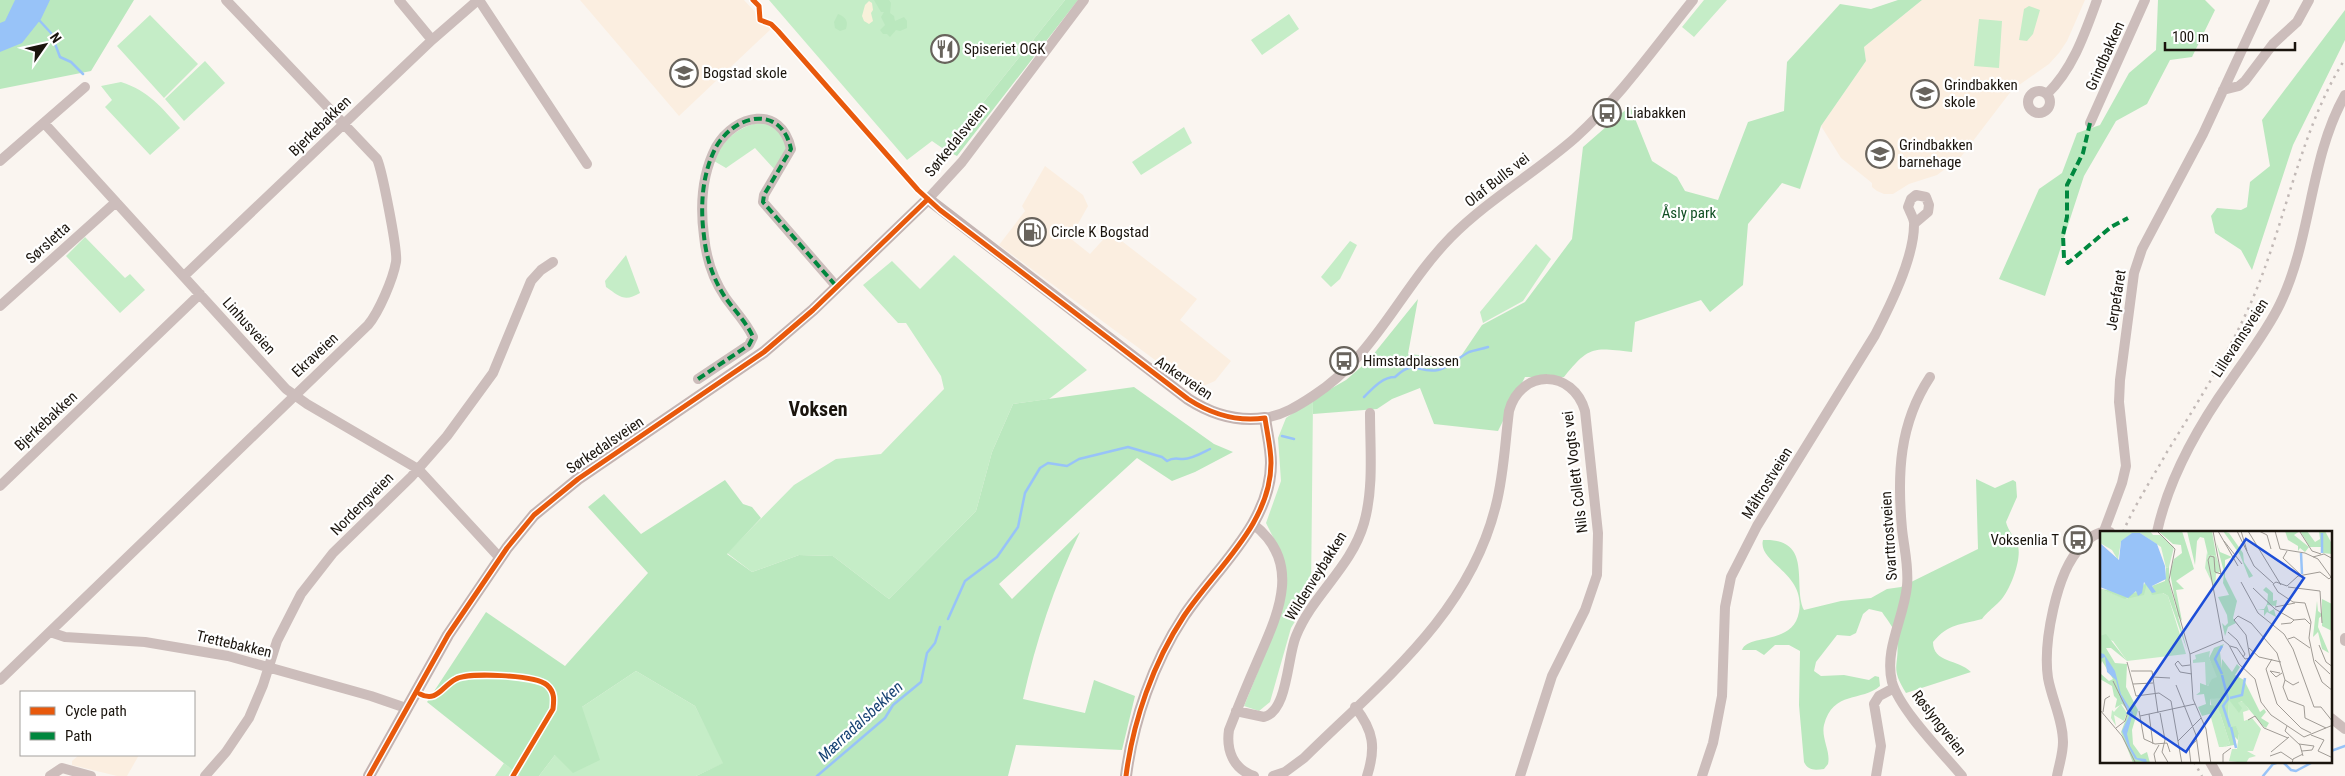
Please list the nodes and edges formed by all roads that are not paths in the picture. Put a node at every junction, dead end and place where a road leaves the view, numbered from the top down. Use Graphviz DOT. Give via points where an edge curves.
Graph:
graph roads {
  1 [pos="226,0"];
  2 [pos="399,0"];
  3 [pos="478,0"];
  4 [pos="1084,0"];
  5 [pos="1693,0"];
  6 [pos="2098,0"];
  7 [pos="2146,0"];
  8 [pos="2265,0"];
  9 [pos="2309,0"];
  10 [pos="432,40"];
  11 [pos="85,87"];
  12 [pos="2224,90"];
  13 [pos="2047,94"];
  14 [pos="2345,95"];
  15 [pos="44,123"];
  16 [pos="2090,123"];
  17 [pos="344,124"];
  18 [pos="0,161"];
  19 [pos="587,164"];
  20 [pos="928,199"];
  21 [pos="116,202"];
  22 [pos="1915,223"];
  23 [pos="553,262"];
  24 [pos="184,276"];
  25 [pos="837,287"];
  26 [pos="200,294"];
  27 [pos="0,306"];
  28 [pos="1930,377"];
  29 [pos="698,379"];
  30 [pos="1325,388"];
  31 [pos="294,395"];
  32 [pos="1370,413"];
  33 [pos="1265,418"];
  34 [pos="418,469"];
  35 [pos="0,486"];
  36 [pos="1253,524"];
  37 [pos="2108,531"];
  38 [pos="2157,531"];
  39 [pos="2100,536"];
  40 [pos="500,558"];
  41 [pos="50,632"];
  42 [pos="268,667"];
  43 [pos="0,680"];
  44 [pos="1894,688"];
  45 [pos="406,708"];
  46 [pos="1355,708"];
  47 [pos="1236,711"];
  48 [pos="2332,719"];
  49 [pos="2345,729"];
  50 [pos="2211,764"];
  51 [pos="50,776"];
  52 [pos="91,776"];
  53 [pos="205,776"];
  54 [pos="370,776"];
  55 [pos="1126,776"];
  56 [pos="1254,776"];
  57 [pos="1273,776"];
  58 [pos="1366,776"];
  59 [pos="1520,776"];
  60 [pos="1702,776"];
  61 [pos="1876,776"];
  62 [pos="1962,776"];
  63 [pos="2057,776"];
  64 [pos="2218,776"];
  1 -- 17 [label="street, Ekraveien"];
  2 -- 10 [label="street"];
  3 -- 10 [label="street, Bjerkebakken"];
  3 -- 19 [label="street, Bjerkebakken"];
  4 -- 20 [label="street, Sørkedalsveien" via="962,162"];
  5 -- 30 [label="street, Olaf Bulls vei" via="1638,70 1583,130 1480,211 1445,244 1371,344"];
  6 -- 13 [label="street, Grindbakken" via="2070,64"];
  7 -- 16 [label="street, Grindbakken"];
  8 -- 12 [label="street, Jerpefaret"];
  9 -- 12 [label="street" via="2297,22 2273,44 2245,81"];
  10 -- 17 [label="street, Bjerkebakken"];
  11 -- 15 [label="street"];
  12 -- 37 [label="street, Jerpefaret" via="2142,249 2134,273 2119,402 2126,466"];
  14 -- 38 [label="street, Lillevannsveien" via="2324,147 2297,262 2283,297 2266,330 2195,436 2171,486"];
  15 -- 18 [label="street"];
  15 -- 21 [label="street, Linhusveien"];
  17 -- 24 [label="street, Bjerkebakken"];
  17 -- 31 [label="street, Ekraveien" via="380,166 396,262 372,321"];
  20 -- 25 [label="main road, Sørkedalsveien"];
  20 -- 33 [label="main road, Ankerveien" via="1188,399 1223,416"];
  21 -- 24 [label="street, Linhusveien"];
  21 -- 27 [label="street, Sørsletta"];
  22 -- 60 [label="street, Måltrostveien" via="1891,305 1731,577 1725,607 1722,696 1713,743"];
  23 -- 34 [label="street, Nordengveien" via="531,282 493,373 447,436"];
  24 -- 26 [label="street, Linhusveien"];
  25 -- 29 [label="street" via="764,202 764,195 791,149 788,136 776,123 765,118 745,120 724,138 713,156 703,190 702,221 713,276 753,337 748,345"];
  25 -- 40 [label="main road, Sørkedalsveien" via="756,358 564,488 534,515"];
  26 -- 31 [label="street, Linhusveien"];
  26 -- 35 [label="street, Bjerkebakken"];
  28 -- 44 [label="street, Svarttrostveien" via="1907,424 1902,461 1900,493 1908,581 1891,654"];
  30 -- 33 [label="street, Ankerveien" via="1293,408"];
  31 -- 34 [label="street, Linhusveien"];
  31 -- 41 [label="street, Ekraveien"];
  32 -- 47 [label="street, Wildenveybakken" via="1368,502 1355,546 1300,628 1276,710 1264,717"];
  33 -- 36 [label="main road" via="1271,455 1270,477 1265,499"];
  34 -- 40 [label="street, Linhusveien"];
  34 -- 42 [label="street, Nordengveien" via="336,550 308,583 289,615"];
  36 -- 47 [label="street" via="1269,539 1276,554 1282,574 1282,591 1278,612"];
  36 -- 55 [label="main road" via="1197,597 1168,642 1138,719"];
  39 -- 63 [label="street" via="2084,544 2065,569 2051,630 2048,678 2063,742"];
  40 -- 45 [label="main road, Sørkedalsveien" via="444,641"];
  41 -- 42 [label="street, Trettebakken" via="64,637 112,639 191,649"];
  41 -- 43 [label="street, Ekraveien"];
  42 -- 45 [label="street, Trettebakken"];
  42 -- 53 [label="street, Nordengveien" via="259,696 242,728"];
  44 -- 61 [label="street" via="1879,696 1874,704 1881,746"];
  44 -- 62 [label="street, Røslyngveien"];
  45 -- 54 [label="main road, Sørkedalsveien"];
  46 -- 57 [label="street, Nils Collett Vogts vei" via="1297,764"];
  46 -- 58 [label="street" via="1367,724 1371,739 1372,756"];
  46 -- 59 [label="street, Nils Collett Vogts vei" via="1438,623 1473,570 1496,505 1512,400 1524,386 1536,380 1561,382 1578,395 1585,411 1598,562 1589,601 1547,689"];
  47 -- 56 [label="street" via="1229,730 1229,750 1241,769"];
  48 -- 49 [label="street"];
  50 -- 64 [label="street"];
  51 -- 52 [label="street" via="62,768"];
}
